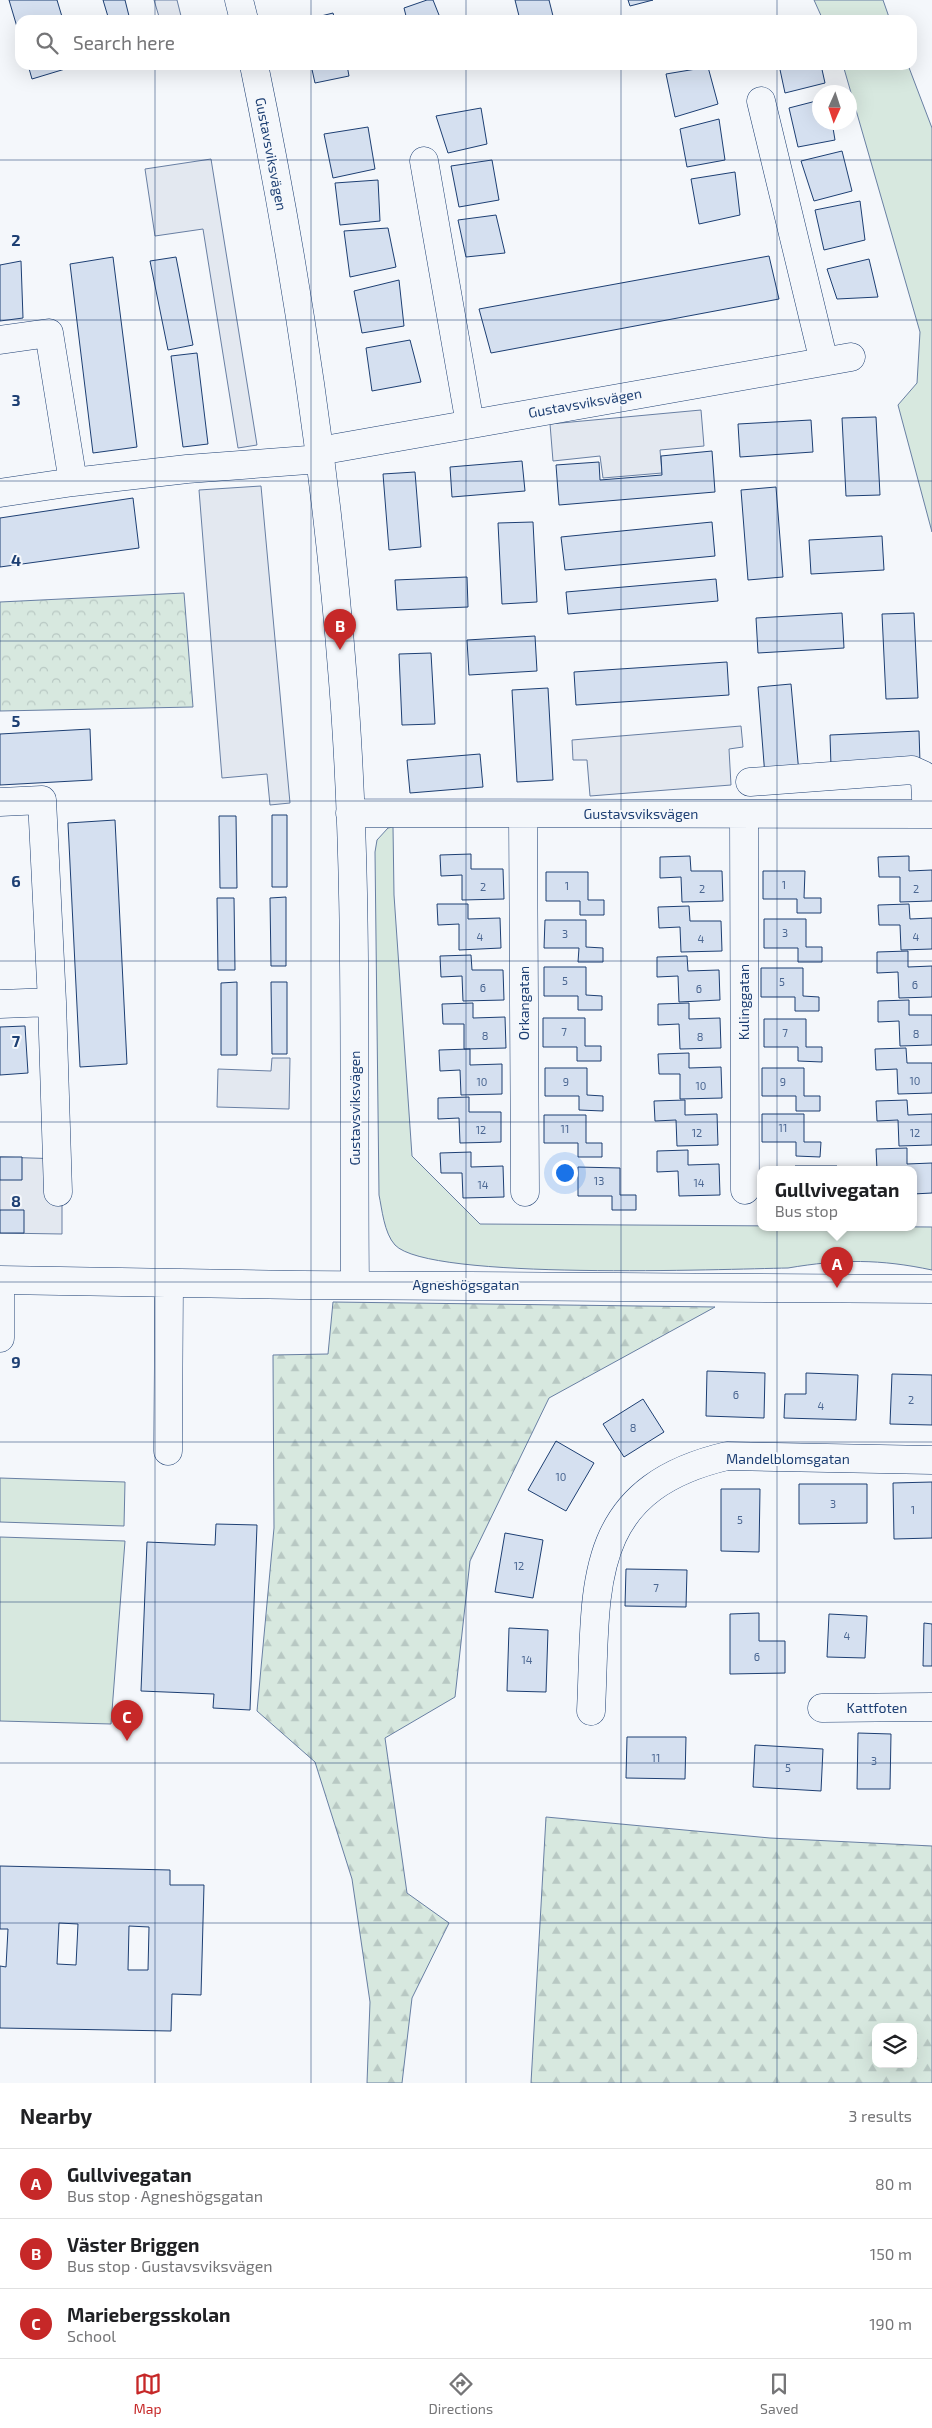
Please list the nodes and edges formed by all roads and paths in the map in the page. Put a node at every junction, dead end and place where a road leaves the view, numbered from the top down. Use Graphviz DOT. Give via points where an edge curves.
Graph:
graph roads {
  1 [pos="239,0"];
  2 [pos="243,15"];
  3 [pos="255,70"];
  4 [pos="760,101"];
  5 [pos="424,161"];
  6 [pos="0,340"];
  7 [pos="851,357"];
  8 [pos="824,362"];
  9 [pos="470,424"];
  10 [pos="320,455"];
  11 [pos="73,482"];
  12 [pos="0,493"];
  13 [pos="750,782"];
  14 [pos="0,802"];
  15 [pos="350,812"];
  16 [pos="523,814"];
  17 [pos="744,814"];
  18 [pos="929,814"];
  19 [pos="52,1002"];
  20 [pos="0,1004"];
  21 [pos="745,1190"];
  22 [pos="58,1192"];
  23 [pos="525,1192"];
  24 [pos="0,1280"];
  25 [pos="170,1283"];
  26 [pos="355,1284"];
  27 [pos="932,1289"];
  28 [pos="0,1338"];
  29 [pos="168,1451"];
  30 [pos="932,1460"];
  31 [pos="822,1708"];
  32 [pos="932,1708"];
  33 [pos="591,1711"];
  1 -- 2 [label="street"];
  3 -- 10 [label="street, Gustavsviksvägen" via="290,256"];
  4 -- 8 [label="street"];
  5 -- 9 [label="street"];
  6 -- 11 [label="street" via="49,333"];
  7 -- 8 [label="street, Gustavsviksvägen"];
  8 -- 9 [label="street, Gustavsviksvägen"];
  9 -- 10 [label="street, Gustavsviksvägen"];
  10 -- 11 [label="street"];
  10 -- 15 [label="street, Gustavsviksvägen" via="343,683"];
  11 -- 12 [label="street"];
  13 -- 18 [label="street" via="912,770 925,780"];
  14 -- 19 [label="street" via="42,800"];
  15 -- 16 [label="street, Gustavsviksvägen"];
  15 -- 26 [label="street, Gustavsviksvägen" via="355,1043"];
  16 -- 17 [label="street, Gustavsviksvägen"];
  16 -- 23 [label="street, Orkangatan"];
  17 -- 18 [label="street, Gustavsviksvägen"];
  17 -- 21 [label="street, Kulinggatan"];
  19 -- 20 [label="street"];
  19 -- 22 [label="street"];
  24 -- 25 [label="street, Agneshögsgatan"];
  24 -- 28 [label="street"];
  25 -- 26 [label="street, Agneshögsgatan"];
  25 -- 29 [label="street"];
  26 -- 27 [label="street, Agneshögsgatan"];
  30 -- 33 [label="street, Mandelblomsgatan" via="727,1456 698,1463 665,1479 641,1497 610,1539 597,1592"];
  31 -- 32 [label="street, Kattfoten"];
}
